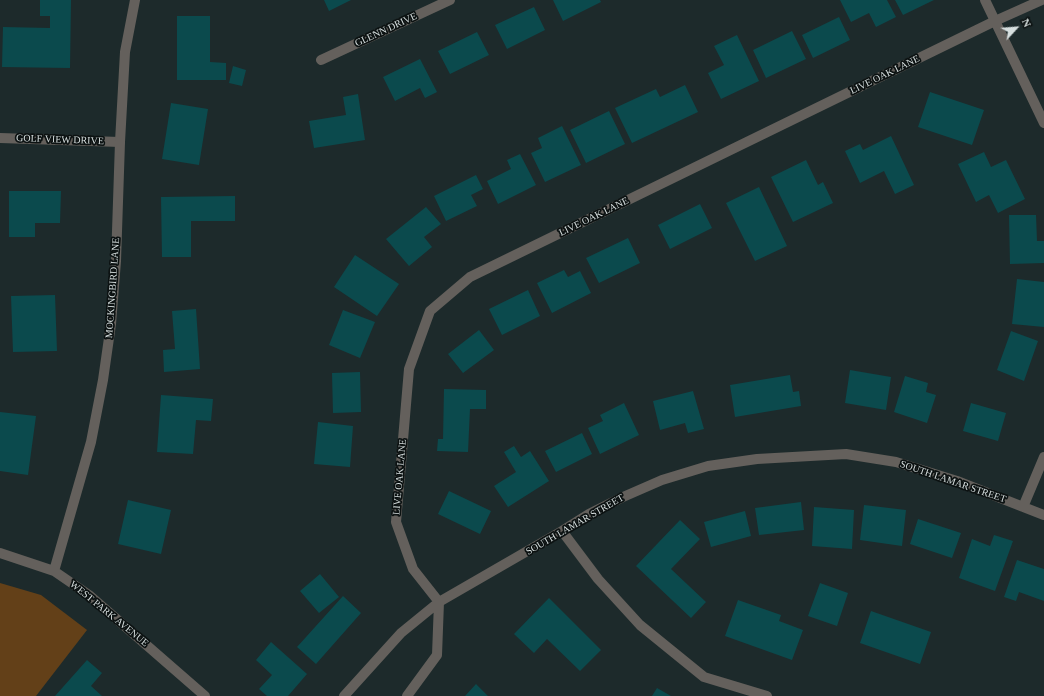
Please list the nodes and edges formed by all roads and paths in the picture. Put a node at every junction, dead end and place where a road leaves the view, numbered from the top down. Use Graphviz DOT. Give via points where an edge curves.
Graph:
graph roads {
  1 [pos="134,0"];
  2 [pos="450,0"];
  3 [pos="984,0"];
  4 [pos="1042,0"];
  5 [pos="995,21"];
  6 [pos="321,60"];
  7 [pos="1044,123"];
  8 [pos="0,138"];
  9 [pos="120,142"];
  10 [pos="1044,457"];
  11 [pos="1023,507"];
  12 [pos="1044,515"];
  13 [pos="562,532"];
  14 [pos="0,553"];
  15 [pos="54,571"];
  16 [pos="439,602"];
  17 [pos="205,696"];
  18 [pos="344,696"];
  19 [pos="407,696"];
  20 [pos="768,696"];
  1 -- 9 [label="street, MOCKINGBIRD LANE" via="125,52"];
  2 -- 6 [label="street, GLENN DRIVE"];
  3 -- 5 [label="street"];
  4 -- 5 [label="street, LIVE OAK LANE"];
  5 -- 7 [label="street"];
  5 -- 16 [label="street, LIVE OAK LANE" via="470,277 430,311 409,369 396,522 413,569"];
  8 -- 9 [label="street, GOLF VIEW DRIVE"];
  9 -- 15 [label="street, MOCKINGBIRD LANE" via="116,261 103,380 91,442"];
  10 -- 11 [label="street"];
  11 -- 12 [label="street, SOUTH LAMAR STREET"];
  11 -- 13 [label="street, SOUTH LAMAR STREET" via="957,481 896,462 846,454 797,456 708,466 662,480 589,514"];
  13 -- 16 [label="street, SOUTH LAMAR STREET"];
  13 -- 20 [label="street" via="598,579 640,625 704,677"];
  14 -- 15 [label="street, WEST PARK AVENUE"];
  15 -- 17 [label="street, WEST PARK AVENUE" via="89,595"];
  16 -- 18 [label="street, SOUTH LAMAR STREET" via="401,633"];
  16 -- 19 [label="street" via="436,655"];
}
